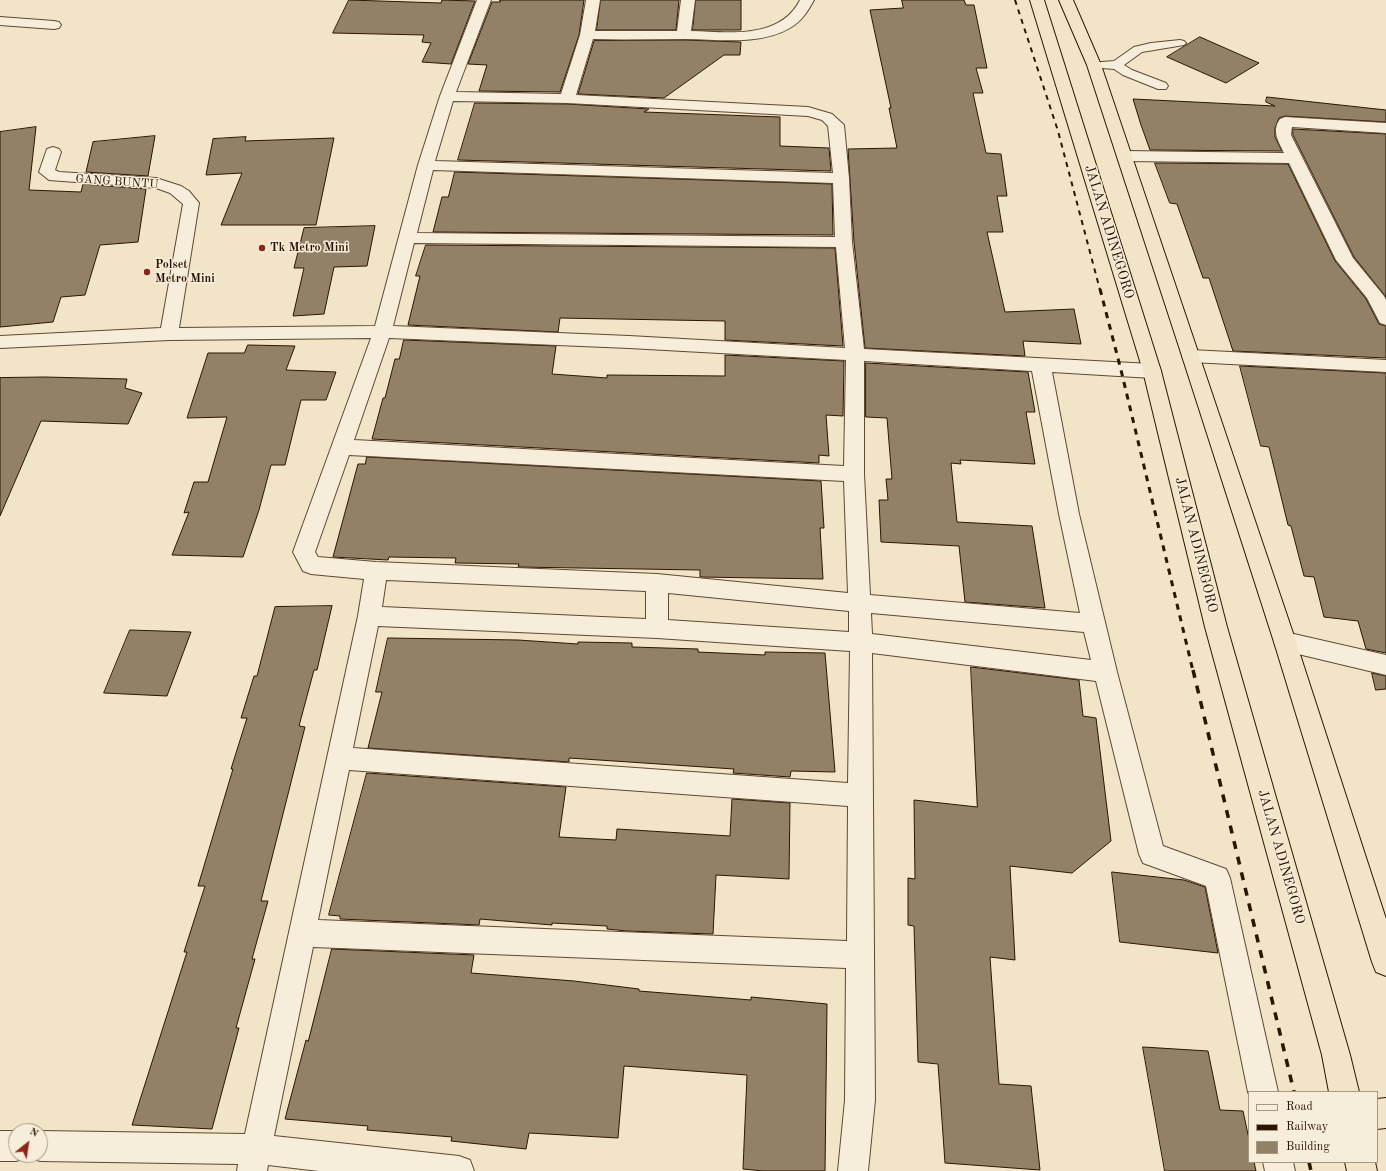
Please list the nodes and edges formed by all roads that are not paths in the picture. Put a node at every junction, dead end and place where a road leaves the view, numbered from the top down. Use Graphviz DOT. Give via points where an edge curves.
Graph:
graph roads {
  1 [pos="484,0"];
  2 [pos="594,0"];
  3 [pos="688,0"];
  4 [pos="807,0"];
  5 [pos="1037,0"];
  6 [pos="1066,0"];
  7 [pos="0,21"];
  8 [pos="54,25"];
  9 [pos="587,35"];
  10 [pos="683,35"];
  11 [pos="1180,43"];
  12 [pos="1094,65"];
  13 [pos="1117,65"];
  14 [pos="1162,86"];
  15 [pos="447,96"];
  16 [pos="568,99"];
  17 [pos="1386,128"];
  18 [pos="54,152"];
  19 [pos="1125,156"];
  20 [pos="1295,158"];
  21 [pos="426,165"];
  22 [pos="841,178"];
  23 [pos="407,238"];
  24 [pos="844,242"];
  25 [pos="1386,318"];
  26 [pos="382,332"];
  27 [pos="169,334"];
  28 [pos="0,342"];
  29 [pos="855,356"];
  30 [pos="1192,356"];
  31 [pos="1040,366"];
  32 [pos="1386,366"];
  33 [pos="1152,372"];
  34 [pos="342,447"];
  35 [pos="854,474"];
  36 [pos="376,572"];
  37 [pos="657,583"];
  38 [pos="858,603"];
  39 [pos="369,616"];
  40 [pos="1095,623"];
  41 [pos="657,629"];
  42 [pos="861,642"];
  43 [pos="1285,642"];
  44 [pos="1386,665"];
  45 [pos="1105,672"];
  46 [pos="339,758"];
  47 [pos="861,795"];
  48 [pos="302,934"];
  49 [pos="861,955"];
  50 [pos="1386,962"];
  51 [pos="1263,1091"];
  52 [pos="1344,1091"];
  53 [pos="48,1147"];
  54 [pos="254,1160"];
  55 [pos="459,1171"];
  56 [pos="853,1171"];
  1 -- 15 [label="street"];
  2 -- 9 [label="street"];
  3 -- 10 [label="street"];
  4 -- 10 [label="street" via="796,17 783,26 756,35"];
  5 -- 33 [label="highway, JALAN ADINEGORO"];
  6 -- 12 [label="highway"];
  7 -- 8 [label="street"];
  9 -- 10 [label="street"];
  9 -- 16 [label="street"];
  11 -- 13 [label="lane" via="1138,50"];
  12 -- 13 [label="lane"];
  12 -- 19 [label="highway"];
  13 -- 14 [label="lane" via="1134,76"];
  15 -- 16 [label="street"];
  15 -- 21 [label="street"];
  16 -- 22 [label="street" via="808,112 827,117 836,125"];
  17 -- 20 [label="street" via="1285,122 1283,135"];
  18 -- 27 [label="street, GANG BUNTU" via="47,172 55,177 156,183 173,187 191,203"];
  19 -- 20 [label="street"];
  19 -- 30 [label="highway"];
  20 -- 25 [label="street" via="1345,260 1375,296"];
  21 -- 22 [label="street"];
  21 -- 23 [label="street"];
  22 -- 24 [label="street"];
  23 -- 24 [label="street"];
  23 -- 26 [label="street"];
  24 -- 29 [label="street"];
  26 -- 27 [label="street"];
  26 -- 29 [label="street" via="629,342"];
  26 -- 34 [label="street"];
  27 -- 28 [label="street"];
  29 -- 31 [label="street"];
  29 -- 35 [label="street"];
  30 -- 32 [label="street"];
  30 -- 43 [label="highway"];
  31 -- 33 [label="street"];
  31 -- 40 [label="street" via="1069,514"];
  33 -- 52 [label="highway, JALAN ADINEGORO" via="1216,627 1336,1055"];
  34 -- 35 [label="street"];
  34 -- 36 [label="street" via="304,552 311,565"];
  35 -- 38 [label="street"];
  36 -- 37 [label="street"];
  36 -- 39 [label="street"];
  37 -- 38 [label="street"];
  37 -- 41 [label="street"];
  38 -- 40 [label="street"];
  38 -- 42 [label="street"];
  39 -- 41 [label="street"];
  39 -- 46 [label="street"];
  40 -- 45 [label="street"];
  41 -- 42 [label="street"];
  42 -- 45 [label="street"];
  42 -- 47 [label="street"];
  43 -- 44 [label="street"];
  43 -- 50 [label="highway"];
  45 -- 51 [label="street" via="1152,854 1217,878"];
  46 -- 47 [label="street"];
  46 -- 48 [label="street"];
  47 -- 49 [label="street"];
  48 -- 49 [label="street"];
  48 -- 54 [label="street"];
  49 -- 56 [label="street" via="860,1100"];
  53 -- 54 [label="street"];
  54 -- 55 [label="street"];
}
